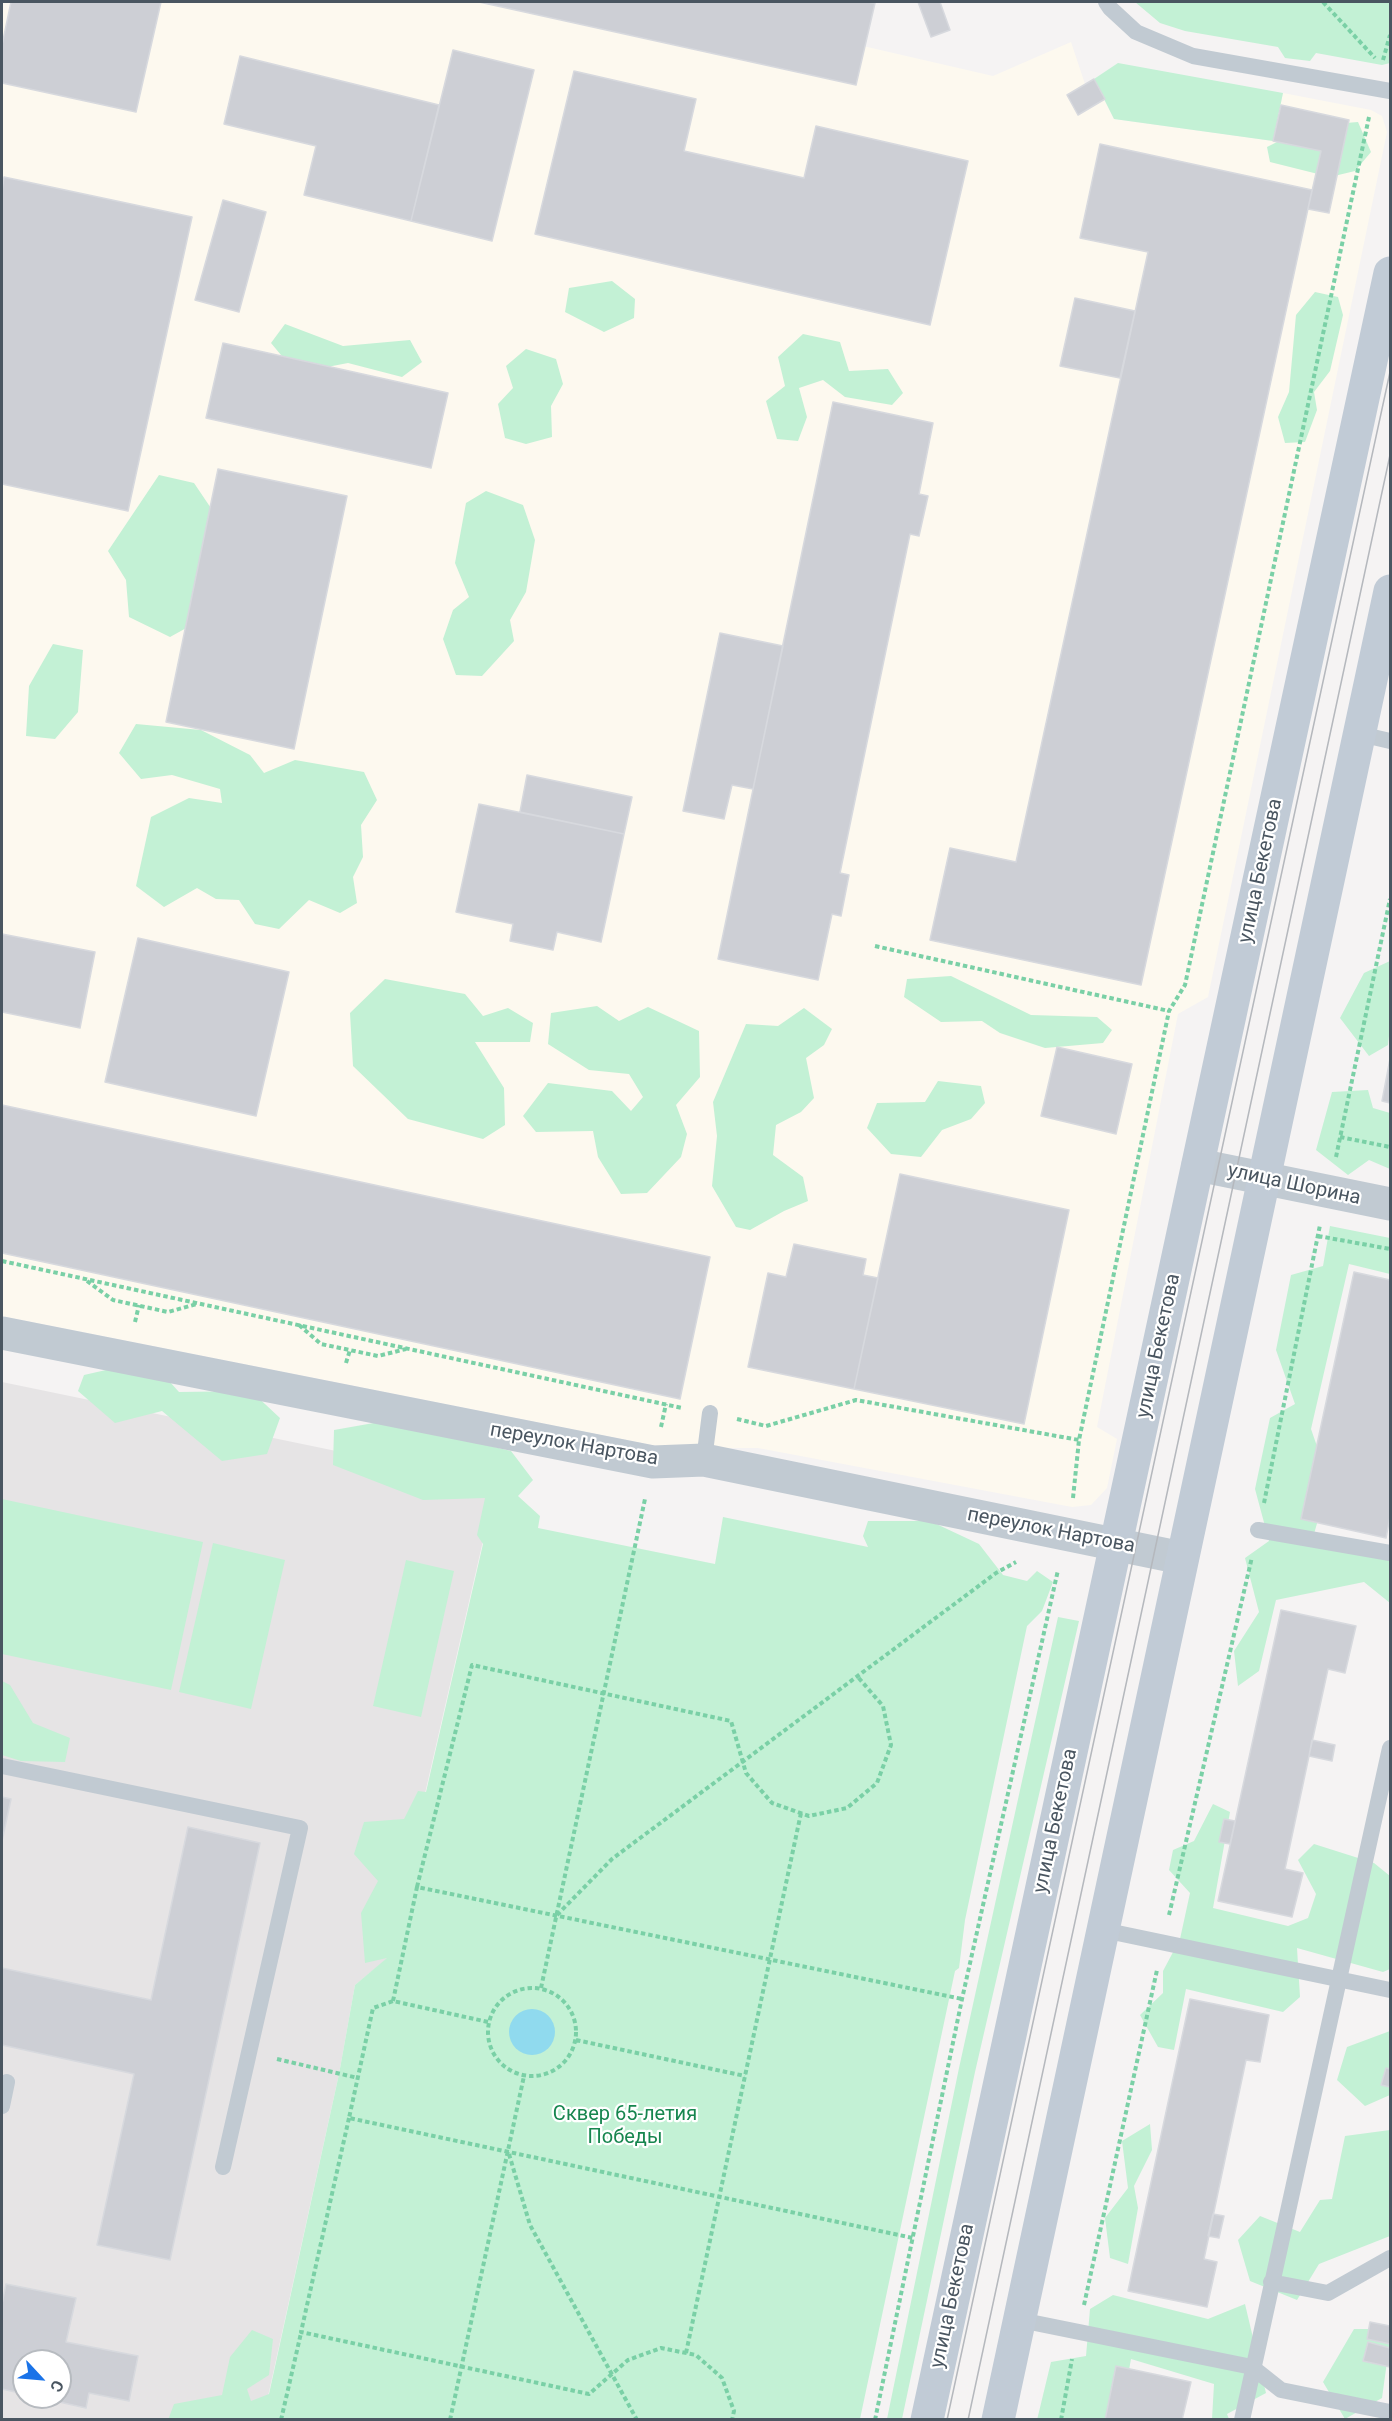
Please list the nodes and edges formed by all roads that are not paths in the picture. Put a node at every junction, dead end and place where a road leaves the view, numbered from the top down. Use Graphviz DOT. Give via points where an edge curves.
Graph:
graph roads {
  1 [pos="1106,2"];
  2 [pos="1383,90"];
  3 [pos="1390,273"];
  4 [pos="1390,591"];
  5 [pos="1375,738"];
  6 [pos="1198,1165"];
  7 [pos="1264,1180"];
  8 [pos="1390,1204"];
  9 [pos="2,1333"];
  10 [pos="710,1413"];
  11 [pos="704,1460"];
  12 [pos="1258,1530"];
  13 [pos="1116,1544"];
  14 [pos="1390,1553"];
  15 [pos="1182,1558"];
  16 [pos="1390,1748"];
  17 [pos="2,1766"];
  18 [pos="1102,1930"];
  19 [pos="1338,1980"];
  20 [pos="1390,1990"];
  21 [pos="7,2082"];
  22 [pos="2,2106"];
  23 [pos="223,2167"];
  24 [pos="1390,2258"];
  25 [pos="1271,2282"];
  26 [pos="1020,2320"];
  27 [pos="1252,2367"];
  28 [pos="1390,2412"];
  29 [pos="927,2420"];
  30 [pos="998,2420"];
  31 [pos="1242,2420"];
  1 -- 2 [label="lane" via="1136,32 1193,56"];
  3 -- 6 [label="main road, улица Бекетова"];
  4 -- 5 [label="main road"];
  5 -- 7 [label="main road"];
  6 -- 7 [label="street, улица Шорина"];
  6 -- 13 [label="main road, улица Бекетова"];
  7 -- 8 [label="street, улица Шорина"];
  7 -- 15 [label="main road"];
  9 -- 11 [label="street, переулок Нартова" via="652,1462"];
  10 -- 11 [label="lane"];
  11 -- 13 [label="street, переулок Нартова"];
  12 -- 14 [label="lane"];
  13 -- 15 [label="street, переулок Нартова"];
  13 -- 29 [label="main road, улица Бекетова"];
  15 -- 18 [label="main road"];
  16 -- 19 [label="lane"];
  17 -- 23 [label="lane" via="300,1828"];
  18 -- 19 [label="lane"];
  18 -- 26 [label="main road"];
  19 -- 20 [label="lane"];
  19 -- 25 [label="lane"];
  21 -- 22 [label="lane"];
  24 -- 25 [label="lane" via="1328,2293"];
  25 -- 27 [label="lane"];
  26 -- 27 [label="lane"];
  26 -- 30 [label="main road"];
  27 -- 28 [label="lane" via="1281,2390"];
  27 -- 31 [label="lane"];
}
